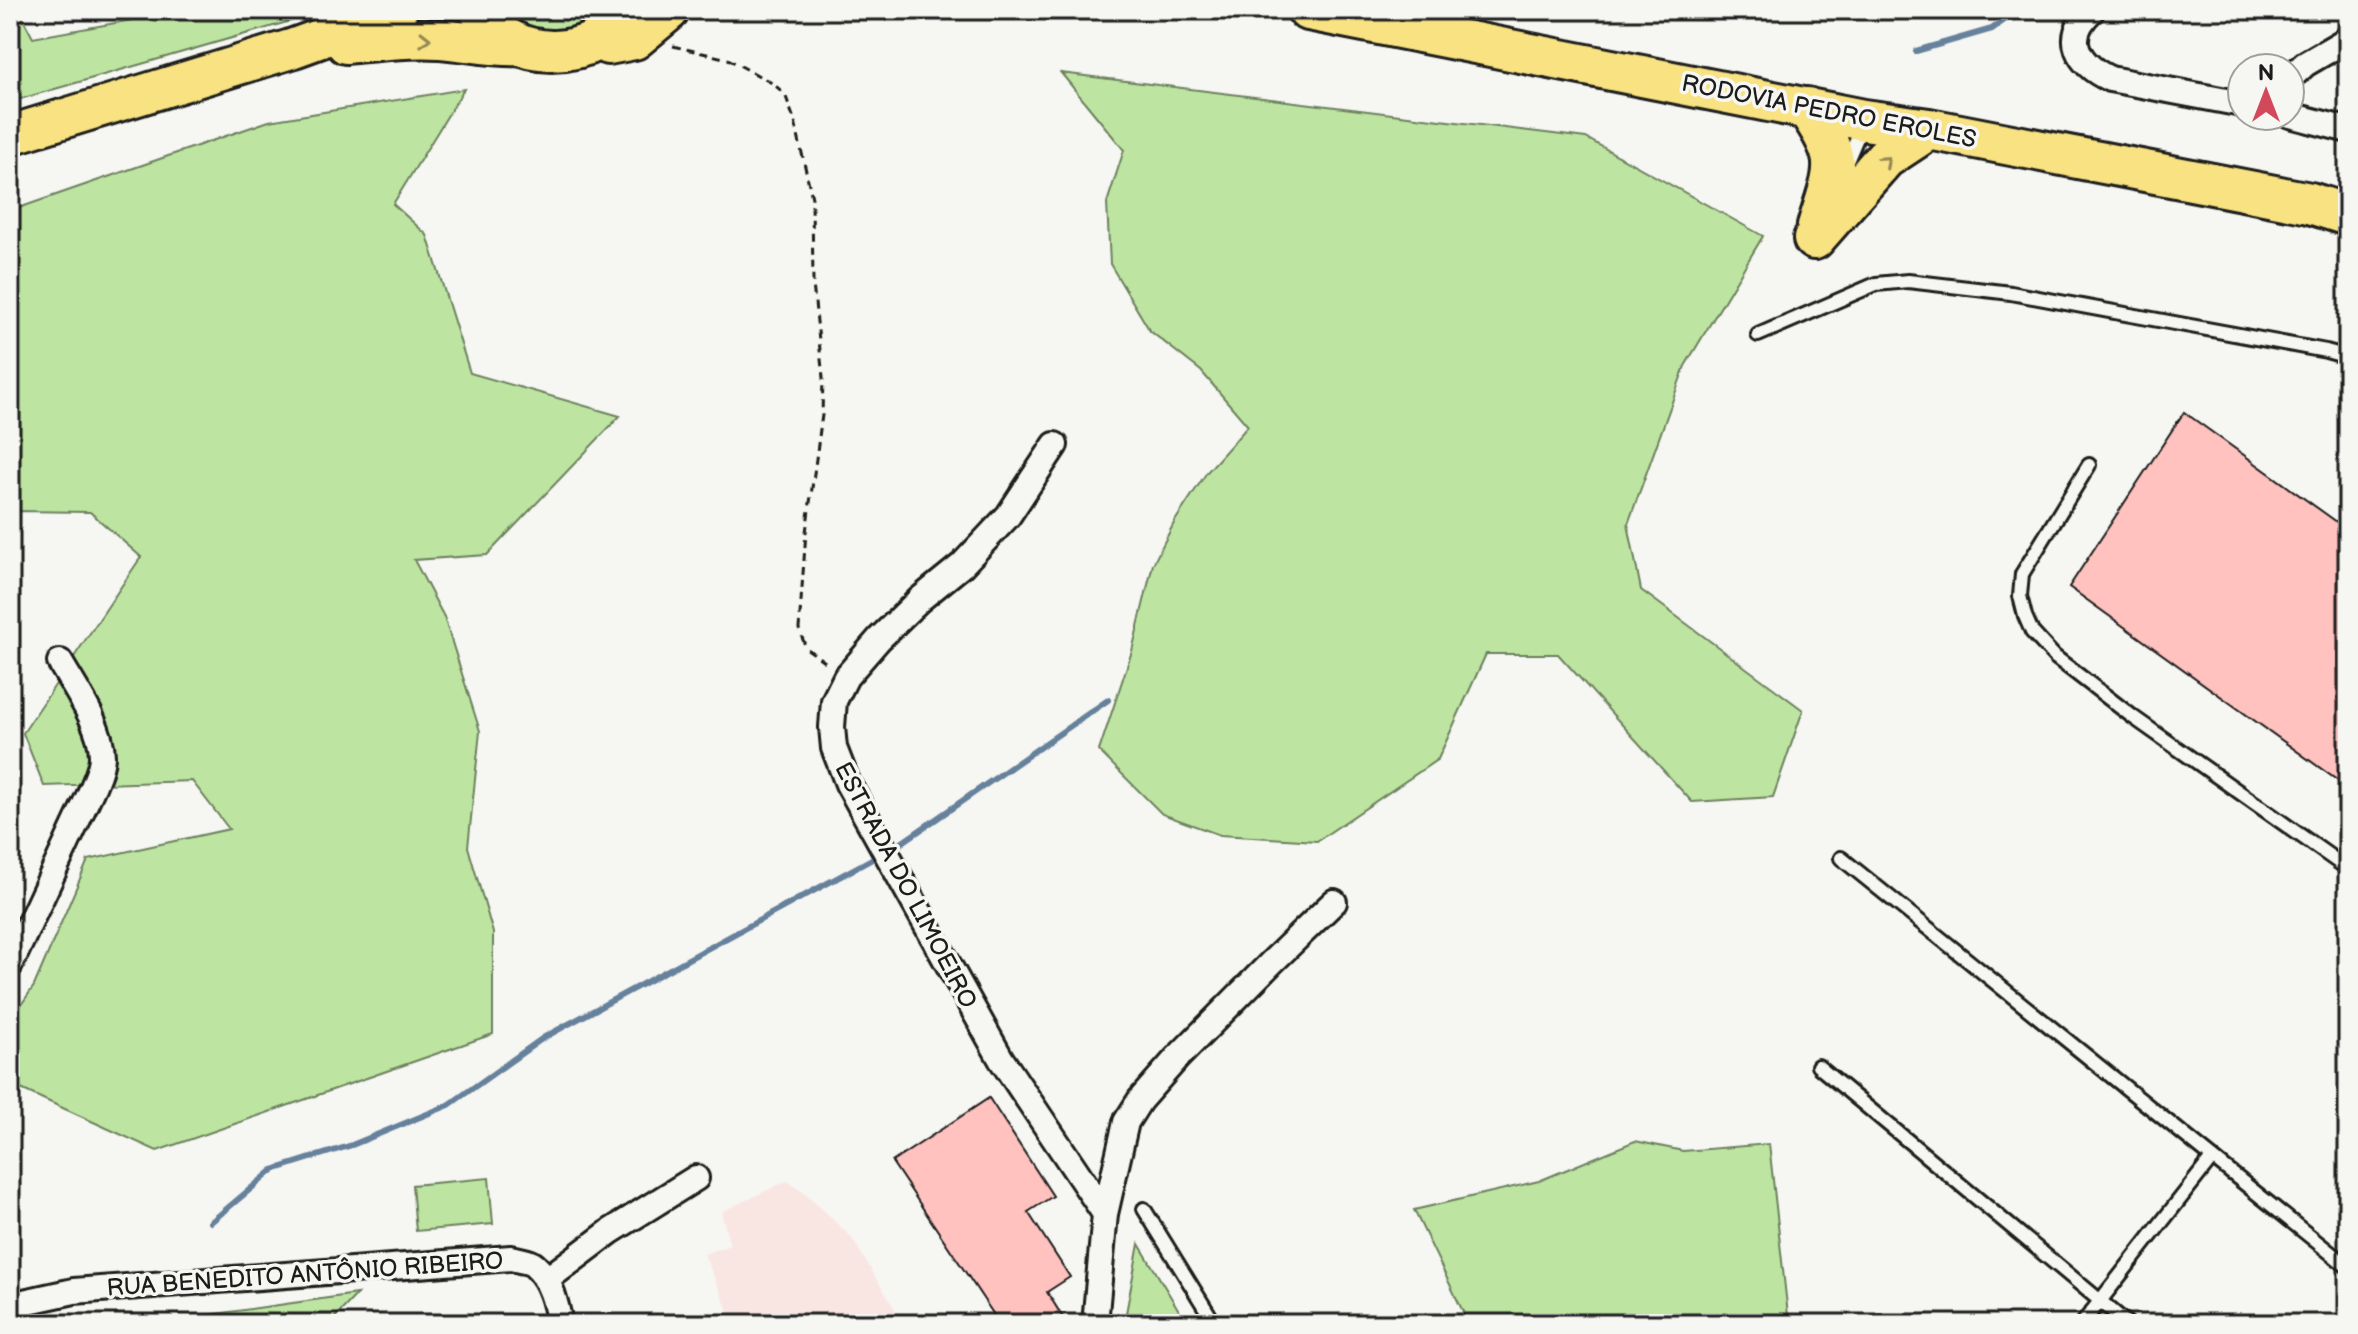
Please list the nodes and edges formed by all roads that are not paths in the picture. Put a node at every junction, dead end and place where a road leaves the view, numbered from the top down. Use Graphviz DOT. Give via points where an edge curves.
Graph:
graph roads {
  1 [pos="398,10"];
  2 [pos="480,10"];
  3 [pos="669,10"];
  4 [pos="1308,10"];
  5 [pos="1404,10"];
  6 [pos="2092,10"];
  7 [pos="632,24"];
  8 [pos="2348,39"];
  9 [pos="522,46"];
  10 [pos="291,49"];
  11 [pos="2306,63"];
  12 [pos="2226,101"];
  13 [pos="1807,108"];
  14 [pos="2306,119"];
  15 [pos="1864,120"];
  16 [pos="1929,129"];
  17 [pos="2348,130"];
  18 [pos="10,135"];
  19 [pos="2348,195"];
  20 [pos="2348,215"];
  21 [pos="1814,239"];
  22 [pos="1758,335"];
  23 [pos="2348,357"];
  24 [pos="1055,445"];
  25 [pos="2089,465"];
  26 [pos="60,662"];
  27 [pos="1841,858"];
  28 [pos="2348,869"];
  29 [pos="1334,902"];
  30 [pos="10,965"];
  31 [pos="1818,1066"];
  32 [pos="2212,1158"];
  33 [pos="696,1178"];
  34 [pos="1144,1209"];
  35 [pos="1105,1214"];
  36 [pos="2348,1267"];
  37 [pos="546,1280"];
  38 [pos="2100,1301"];
  39 [pos="10,1305"];
  40 [pos="560,1324"];
  41 [pos="1095,1324"];
  42 [pos="1215,1324"];
  43 [pos="2082,1324"];
  44 [pos="2128,1324"];
  1 -- 10 [label="main road"];
  2 -- 9 [label="highway" via="501,34"];
  3 -- 7 [label="highway"];
  4 -- 13 [label="highway, RODOVIA PEDRO EROLES"];
  5 -- 19 [label="highway, RODOVIA PEDRO EROLES" via="2313,183"];
  6 -- 12 [label="street" via="2076,34 2081,60 2095,72"];
  7 -- 9 [label="highway" via="580,49 551,52"];
  8 -- 11 [label="street"];
  10 -- 9 [label="main road, one-way" via="405,38"];
  10 -- 18 [label="main road"];
  13 -- 15 [label="highway, RODOVIA PEDRO EROLES"];
  13 -- 21 [label="highway" via="1834,156 1834,176"];
  14 -- 17 [label="street"];
  15 -- 16 [label="highway, RODOVIA PEDRO EROLES"];
  15 -- 21 [label="lane"];
  16 -- 20 [label="highway, RODOVIA PEDRO EROLES" via="2310,203"];
  21 -- 16 [label="highway, one-way" via="1885,158"];
  22 -- 23 [label="lane" via="1876,284 1908,281 2011,293"];
  24 -- 35 [label="street, ESTRADA DO LIMOEIRO" via="1008,516 846,677 834,701 832,727 848,784 1001,1059"];
  25 -- 28 [label="lane" via="2022,574 2020,596 2032,632 2055,657 2133,717"];
  26 -- 30 [label="street" via="91,720 102,760"];
  27 -- 32 [label="lane"];
  29 -- 35 [label="street" via="1140,1100 1126,1122"];
  31 -- 38 [label="lane"];
  32 -- 36 [label="lane"];
  32 -- 38 [label="lane"];
  33 -- 37 [label="street"];
  34 -- 42 [label="lane"];
  35 -- 41 [label="street"];
  37 -- 39 [label="street, RUA BENEDITO ANTÔNIO RIBEIRO" via="534,1264 511,1258 74,1291"];
  37 -- 40 [label="street"];
  38 -- 43 [label="lane"];
  38 -- 44 [label="lane"];
}
